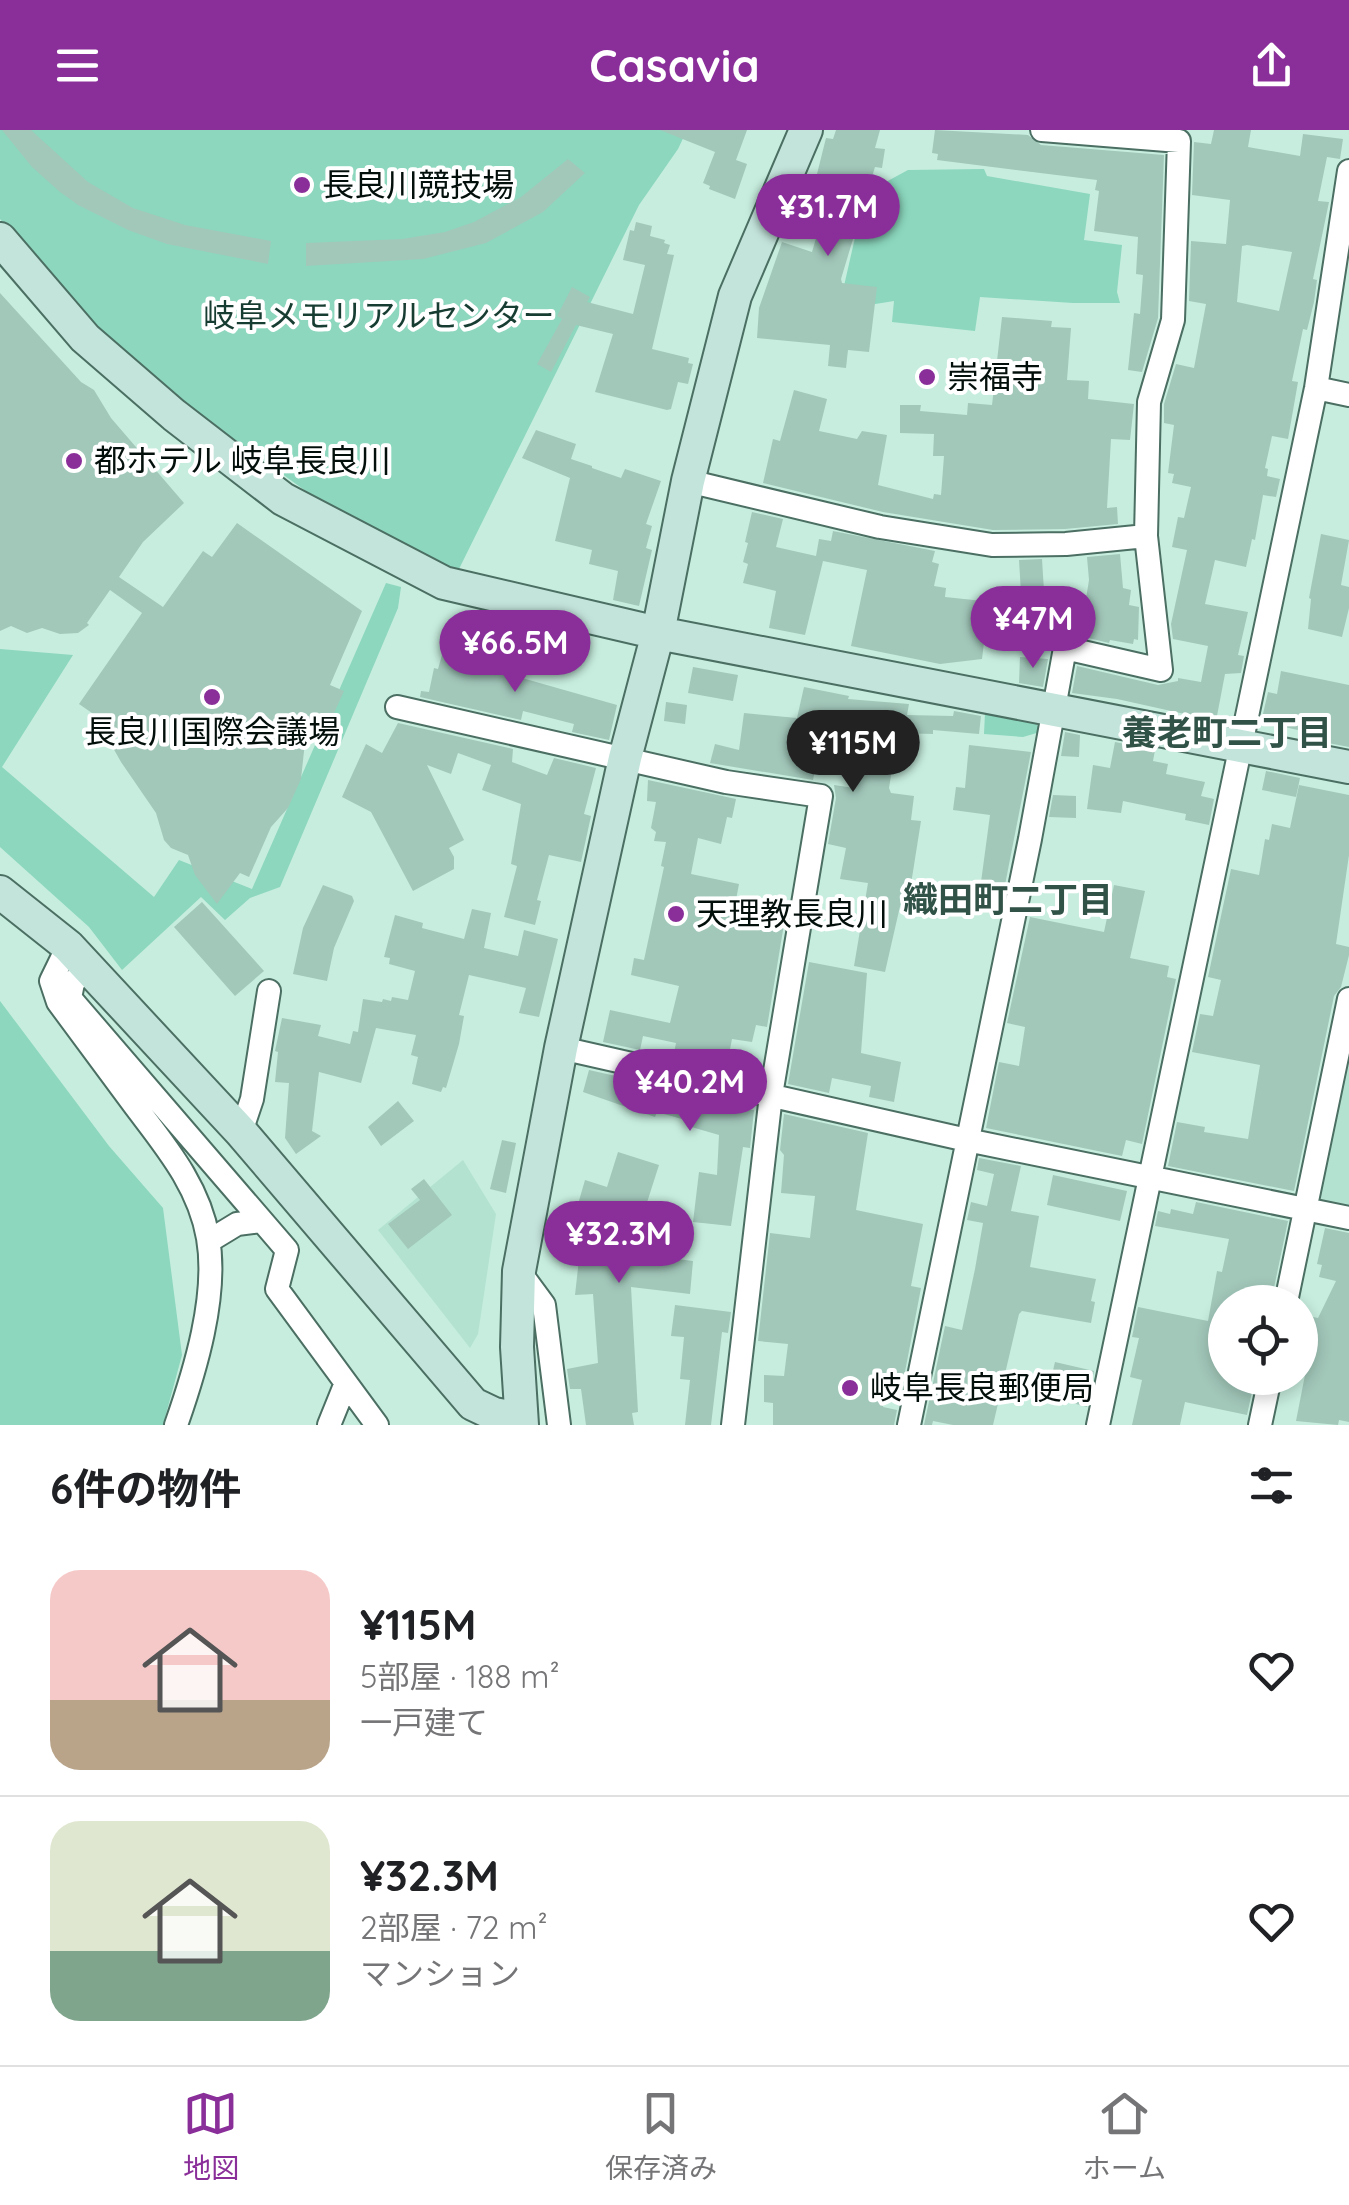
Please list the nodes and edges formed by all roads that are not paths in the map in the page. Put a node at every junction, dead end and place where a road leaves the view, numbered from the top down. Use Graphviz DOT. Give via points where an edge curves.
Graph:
graph roads {
  1 [pos="806,130"];
  2 [pos="1042,130"];
  3 [pos="1349,171"];
  4 [pos="0,239"];
  5 [pos="1316,388"];
  6 [pos="1349,395"];
  7 [pos="688,480"];
  8 [pos="1146,536"];
  9 [pos="658,632"];
  10 [pos="397,707"];
  11 [pos="1052,708"];
  12 [pos="1241,744"];
  13 [pos="625,758"];
  14 [pos="1349,767"];
  15 [pos="0,892"];
  16 [pos="77,956"];
  17 [pos="269,990"];
  18 [pos="1349,1000"];
  19 [pos="561,1048"];
  20 [pos="771,1095"];
  21 [pos="241,1132"];
  22 [pos="967,1140"];
  23 [pos="1149,1179"];
  24 [pos="1305,1209"];
  25 [pos="1349,1218"];
  26 [pos="262,1221"];
  27 [pos="208,1240"];
  28 [pos="519,1271"];
  29 [pos="1289,1285"];
  30 [pos="346,1383"];
  31 [pos="1266,1395"];
  32 [pos="521,1422"];
  33 [pos="176,1425"];
  34 [pos="330,1425"];
  35 [pos="377,1425"];
  36 [pos="559,1425"];
  37 [pos="733,1425"];
  38 [pos="909,1425"];
  39 [pos="1098,1425"];
  40 [pos="1260,1425"];
  1 -- 7 [label="street" via="736,296"];
  2 -- 8 [label="street" via="1179,141 1173,320 1149,402"];
  3 -- 5 [label="street"];
  4 -- 9 [label="street" via="85,338 283,499 444,583"];
  5 -- 6 [label="street"];
  5 -- 12 [label="street"];
  7 -- 8 [label="street" via="880,527 992,545"];
  7 -- 9 [label="street"];
  8 -- 11 [label="street" via="1162,670 1065,648"];
  9 -- 11 [label="street"];
  9 -- 13 [label="street"];
  10 -- 13 [label="street"];
  11 -- 12 [label="street"];
  11 -- 22 [label="street"];
  12 -- 14 [label="street"];
  12 -- 23 [label="street"];
  13 -- 19 [label="street"];
  13 -- 20 [label="street" via="821,796"];
  15 -- 16 [label="street"];
  16 -- 21 [label="street"];
  16 -- 26 [label="street" via="70,998"];
  16 -- 27 [label="street" via="51,981 58,1002 180,1166"];
  17 -- 21 [label="street"];
  18 -- 24 [label="street"];
  19 -- 20 [label="street"];
  19 -- 28 [label="street"];
  20 -- 22 [label="street"];
  20 -- 37 [label="street"];
  21 -- 32 [label="street" via="473,1404"];
  22 -- 23 [label="street"];
  22 -- 38 [label="street"];
  23 -- 24 [label="street"];
  23 -- 39 [label="street"];
  24 -- 25 [label="street"];
  24 -- 29 [label="street"];
  26 -- 27 [label="street" via="237,1224"];
  26 -- 30 [label="street" via="287,1250 277,1288"];
  27 -- 33 [label="street" via="207,1302"];
  28 -- 32 [label="street"];
  28 -- 36 [label="street" via="544,1304"];
  30 -- 34 [label="street"];
  30 -- 35 [label="street"];
  31 -- 40 [label="street"];
}
